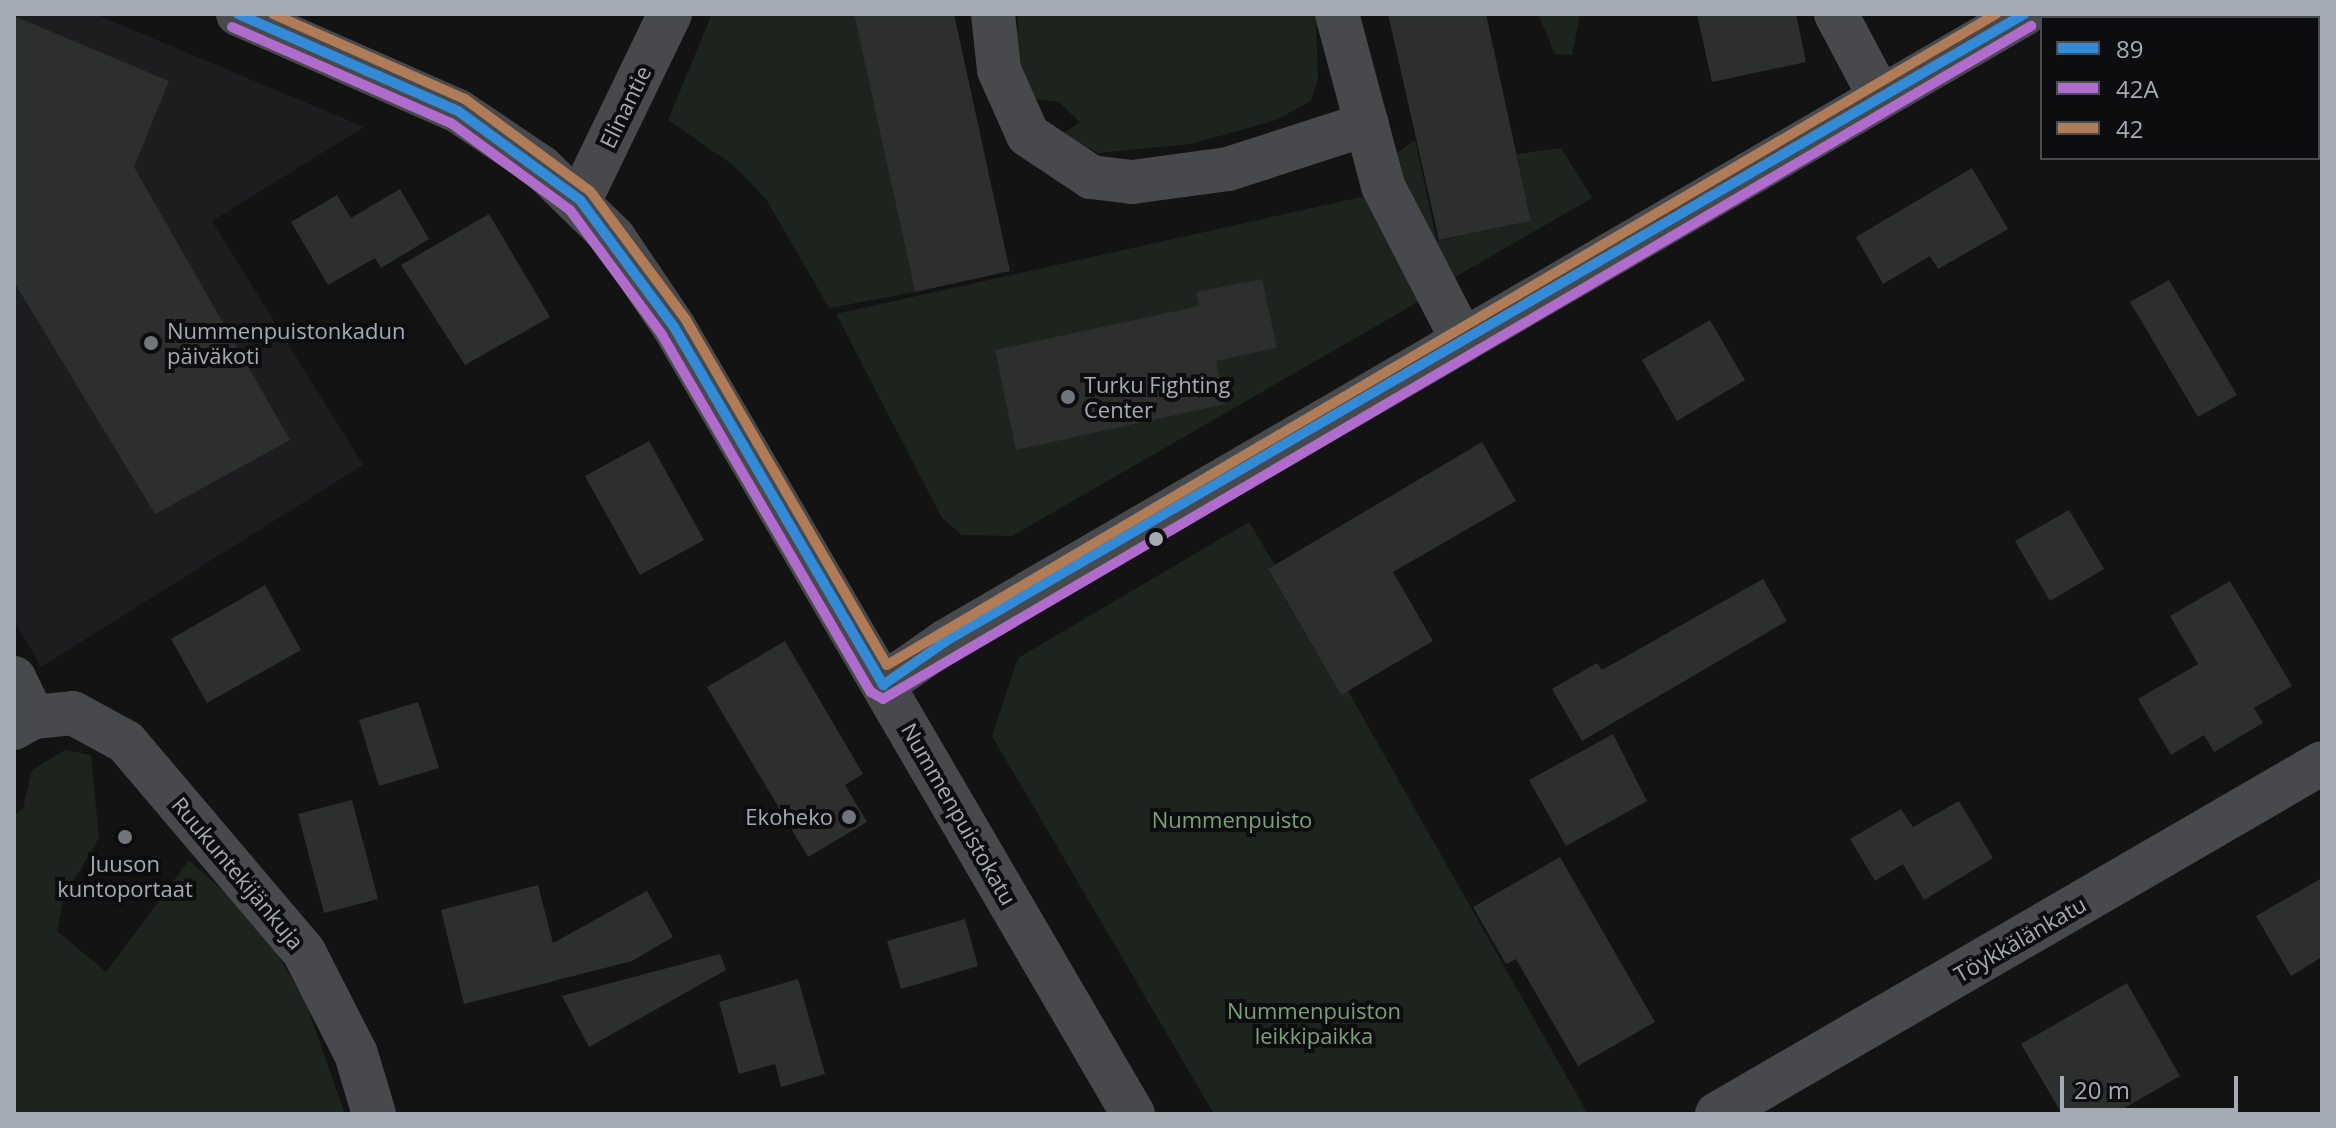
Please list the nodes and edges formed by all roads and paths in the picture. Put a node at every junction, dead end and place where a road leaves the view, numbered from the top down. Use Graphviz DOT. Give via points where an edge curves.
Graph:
graph roads {
  1 [pos="238,14"];
  2 [pos="670,14"];
  3 [pos="993,14"];
  4 [pos="1337,14"];
  5 [pos="1836,14"];
  6 [pos="2024,14"];
  7 [pos="1880,97"];
  8 [pos="1367,124"];
  9 [pos="580,200"];
  10 [pos="1463,341"];
  11 [pos="14,678"];
  12 [pos="883,685"];
  13 [pos="40,719"];
  14 [pos="2322,763"];
  15 [pos="374,1114"];
  16 [pos="1133,1114"];
  17 [pos="1717,1114"];
  1 -- 9 [label="street, Nummenpuistokatu" via="458,111"];
  2 -- 9 [label="street, Elinantie"];
  3 -- 8 [label="street" via="999,70 1028,135 1091,177 1132,182 1228,169"];
  4 -- 8 [label="street"];
  5 -- 7 [label="street"];
  6 -- 7 [label="street"];
  7 -- 10 [label="street"];
  8 -- 10 [label="street" via="1383,186"];
  9 -- 12 [label="street, Nummenpuistokatu" via="668,317"];
  10 -- 12 [label="street"];
  11 -- 13 [label="street"];
  12 -- 16 [label="street, Nummenpuistokatu"];
  13 -- 15 [label="street, Ruukuntekijänkuja" via="126,742 304,952 356,1054"];
  14 -- 17 [label="street, Töykkälänkatu"];
}
